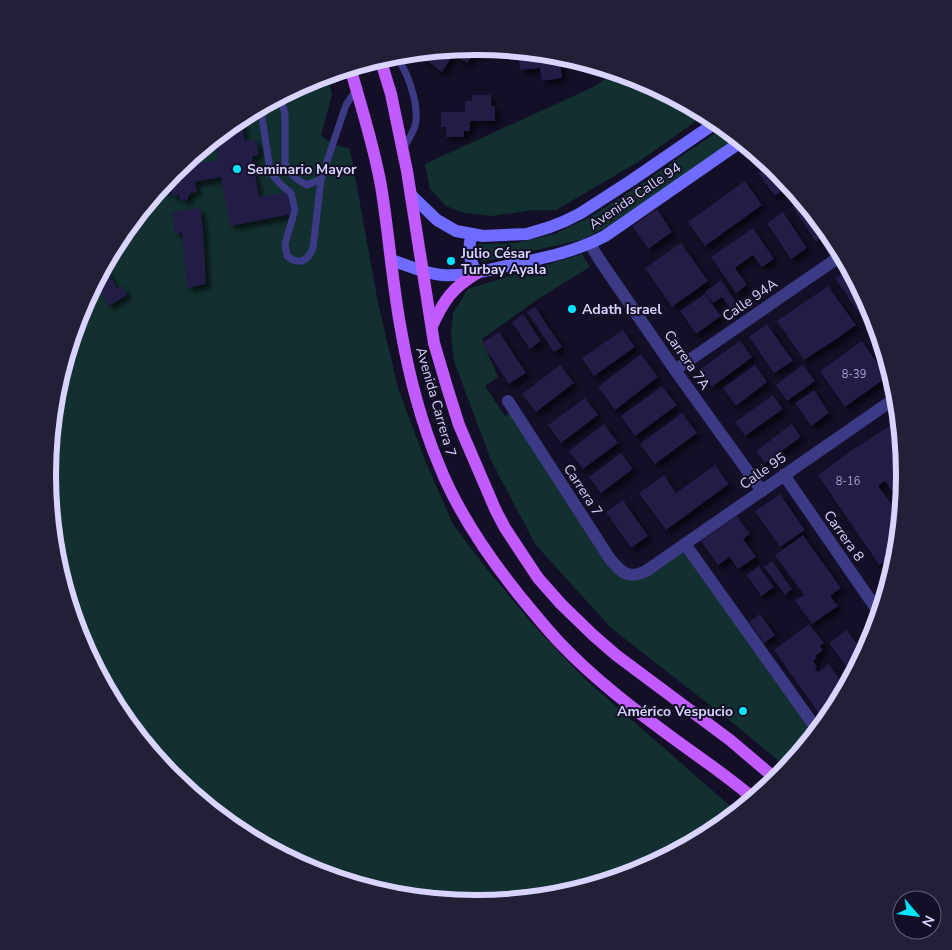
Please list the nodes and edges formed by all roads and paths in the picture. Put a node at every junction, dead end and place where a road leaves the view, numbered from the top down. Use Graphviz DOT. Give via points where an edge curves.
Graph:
graph roads {
  1 [pos="400,62"];
  2 [pos="382,66"];
  3 [pos="352,74"];
  4 [pos="356,90"];
  5 [pos="281,103"];
  6 [pos="263,113"];
  7 [pos="710,127"];
  8 [pos="736,145"];
  9 [pos="403,149"];
  10 [pos="321,179"];
  11 [pos="411,195"];
  12 [pos="472,235"];
  13 [pos="590,244"];
  14 [pos="836,258"];
  15 [pos="391,260"];
  16 [pos="424,271"];
  17 [pos="477,272"];
  18 [pos="432,326"];
  19 [pos="675,370"];
  20 [pos="508,401"];
  21 [pos="890,404"];
  22 [pos="784,475"];
  23 [pos="762,490"];
  24 [pos="685,544"];
  25 [pos="646,571"];
  26 [pos="875,607"];
  27 [pos="813,725"];
  28 [pos="770,774"];
  29 [pos="749,795"];
  1 -- 9 [label="lane" via="408,76 416,120 414,131"];
  2 -- 9 [label="main road, Avenida Carrera 7"];
  3 -- 4 [label="main road, Avenida Carrera 7"];
  4 -- 10 [label="lane" via="346,105"];
  4 -- 15 [label="main road, Avenida Carrera 7" via="375,158"];
  5 -- 10 [label="lane" via="285,114 285,164 288,171 307,185"];
  6 -- 10 [label="lane" via="270,170 291,192 295,210 285,244 287,256 292,260 306,259 313,248"];
  7 -- 12 [label="main road, Avenida Calle 94" via="565,221 528,234"];
  8 -- 13 [label="main road, Avenida Calle 94"];
  9 -- 11 [label="main road, Avenida Carrera 7"];
  11 -- 12 [label="main road, Avenida Calle 94" via="446,227"];
  11 -- 16 [label="main road, Avenida Carrera 7"];
  12 -- 17 [label="main road" via="470,258"];
  13 -- 17 [label="main road, Avenida Calle 94"];
  13 -- 19 [label="street, Carrera 7A"];
  14 -- 19 [label="street, Calle 94A"];
  15 -- 16 [label="main road, Avenida Calle 94"];
  15 -- 29 [label="main road, Avenida Carrera 7" via="401,329 421,415 439,466 480,542 559,642 652,722"];
  16 -- 17 [label="main road, Avenida Calle 94" via="441,275"];
  16 -- 18 [label="main road, Avenida Carrera 7"];
  17 -- 18 [label="main road" via="448,296"];
  18 -- 28 [label="main road, Avenida Carrera 7" via="443,376 470,450 505,528 538,578 616,655"];
  19 -- 23 [label="street, Carrera 7A"];
  20 -- 25 [label="street, Carrera 7" via="610,559 624,573 632,576"];
  21 -- 22 [label="street, Calle 95"];
  22 -- 23 [label="street, Calle 95"];
  22 -- 26 [label="street, Carrera 8"];
  23 -- 24 [label="street, Calle 95"];
  24 -- 25 [label="street, Calle 95"];
  24 -- 27 [label="street"];
}
